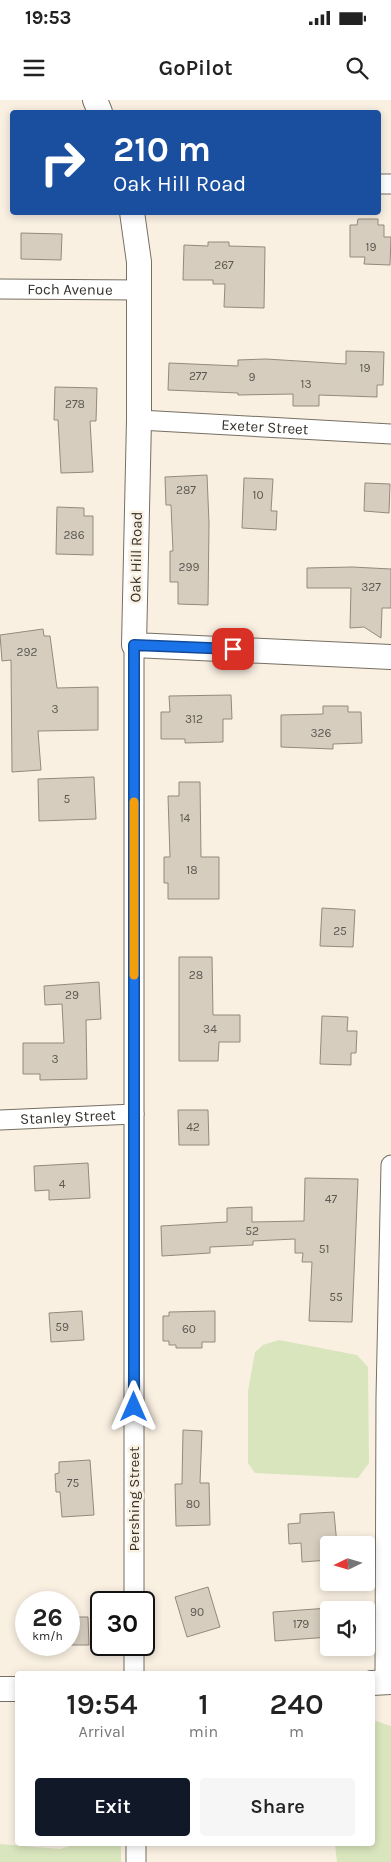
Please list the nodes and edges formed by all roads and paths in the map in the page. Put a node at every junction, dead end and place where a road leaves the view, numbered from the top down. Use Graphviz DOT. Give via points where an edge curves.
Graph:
graph roads {
  1 [pos="132,215"];
  2 [pos="0,289"];
  3 [pos="139,290"];
  4 [pos="139,420"];
  5 [pos="391,434"];
  6 [pos="134,645"];
  7 [pos="391,657"];
  8 [pos="134,1114"];
  9 [pos="0,1120"];
  10 [pos="391,1165"];
  11 [pos="134,1591"];
  12 [pos="134,1656"];
  13 [pos="134,1671"];
  14 [pos="383,1682"];
  15 [pos="0,1689"];
  16 [pos="15,1689"];
  17 [pos="136,1846"];
  18 [pos="136,1862"];
  1 -- 3 [label="street, Oak Hill Road"];
  2 -- 3 [label="street, Foch Avenue"];
  3 -- 4 [label="street, Oak Hill Road"];
  4 -- 5 [label="street, Exeter Street"];
  4 -- 6 [label="street, Oak Hill Road"];
  6 -- 7 [label="street"];
  6 -- 8 [label="street, Pershing Street"];
  8 -- 9 [label="street, Stanley Street"];
  8 -- 11 [label="street, Pershing Street"];
  10 -- 14 [label="street"];
  12 -- 13 [label="street"];
  15 -- 16 [label="street"];
  17 -- 18 [label="street"];
}
